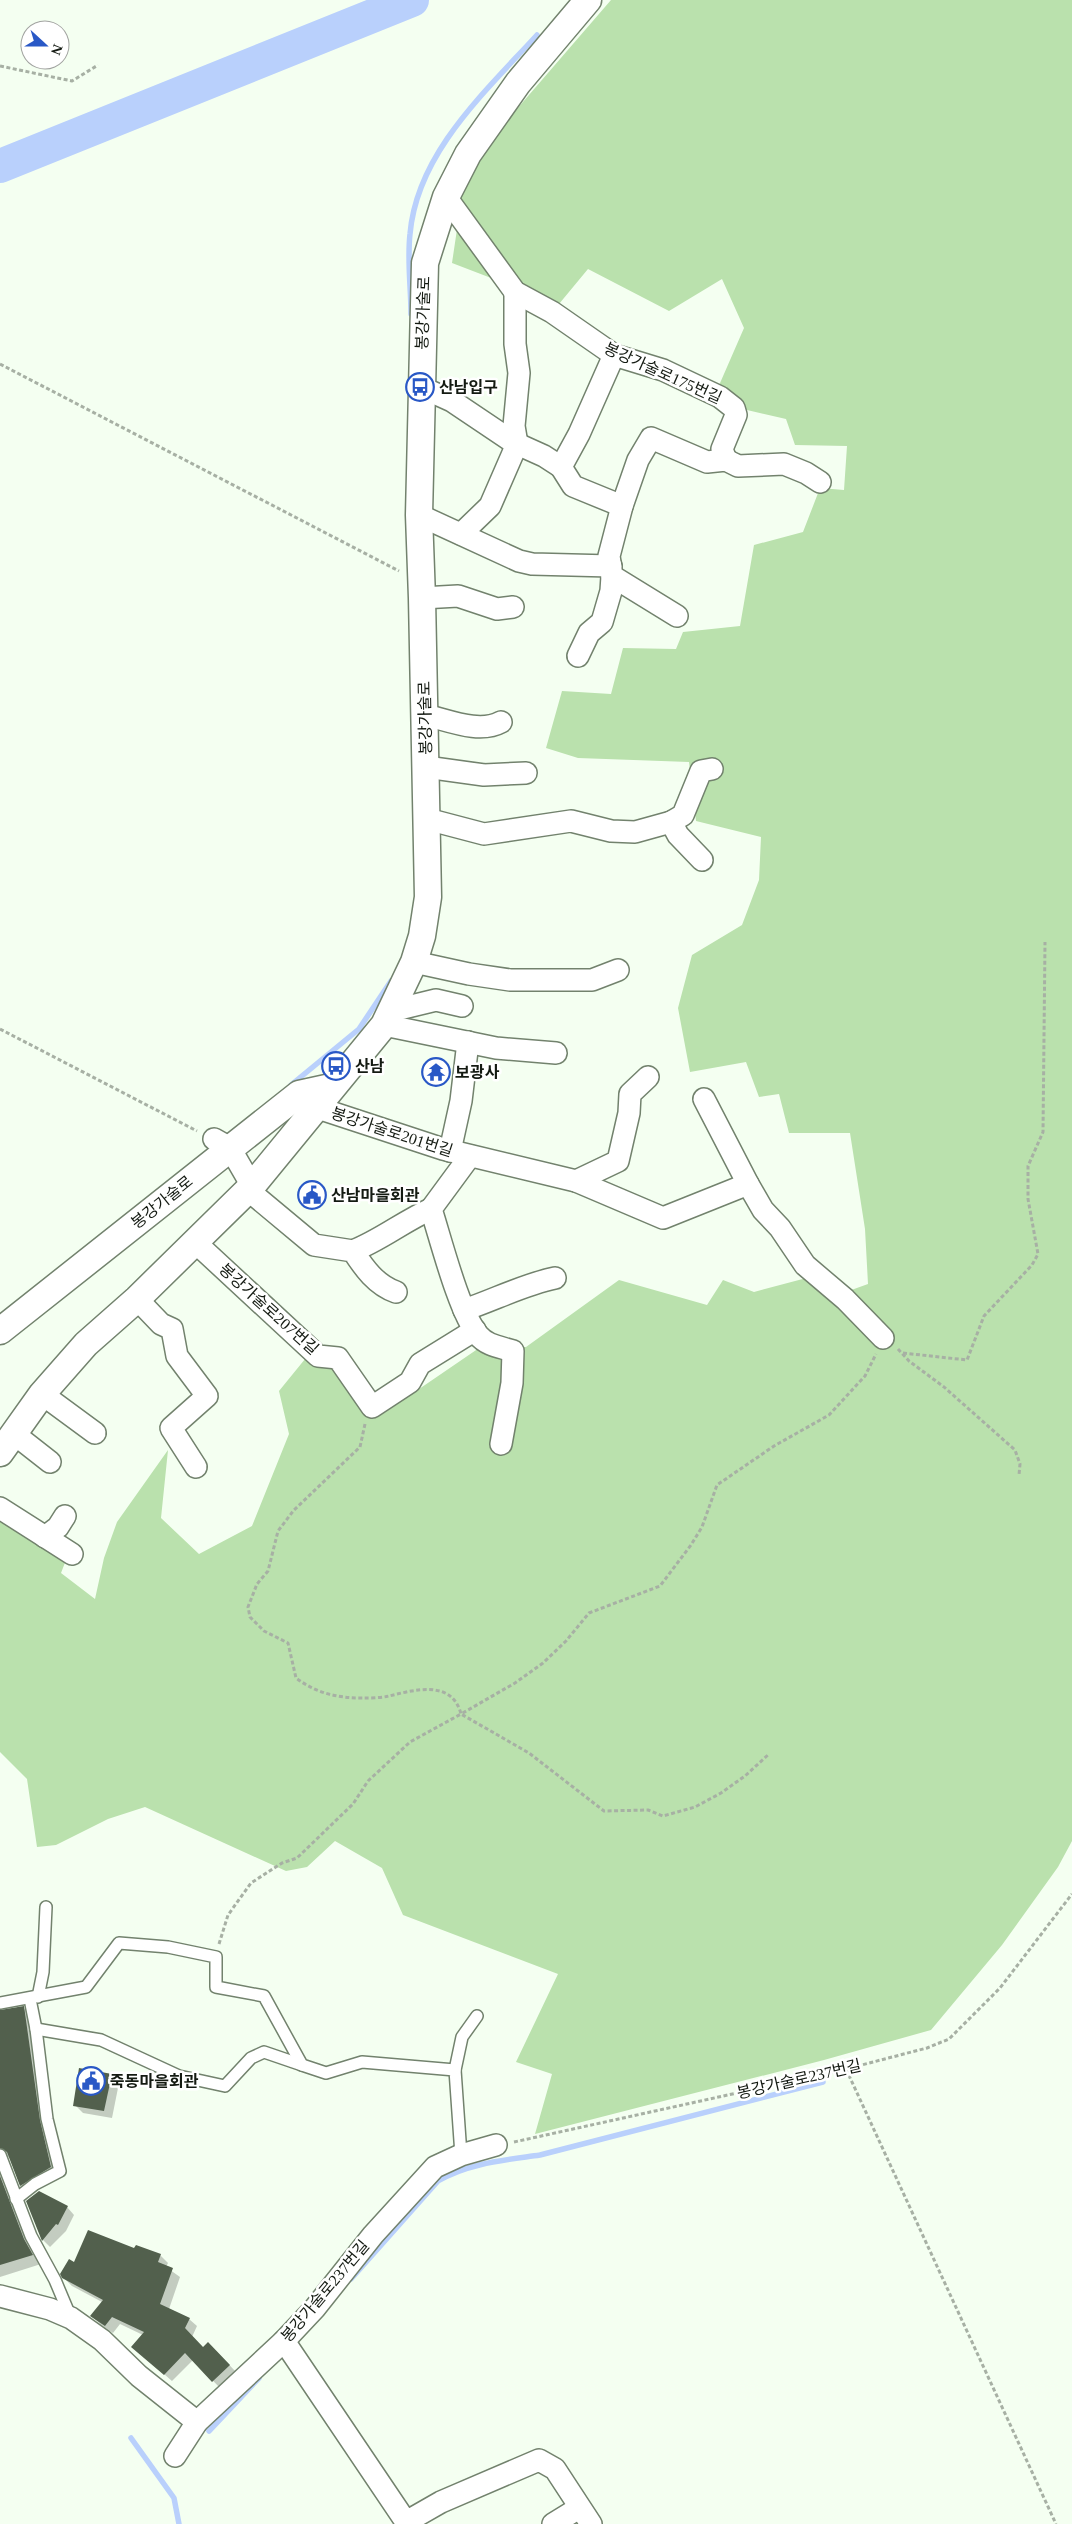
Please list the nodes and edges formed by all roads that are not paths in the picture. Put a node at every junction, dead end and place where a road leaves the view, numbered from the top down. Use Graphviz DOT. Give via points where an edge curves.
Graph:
graph roads {
  1 [pos="588,0"];
  2 [pos="446,196"];
  3 [pos="516,292"];
  4 [pos="614,355"];
  5 [pos="421,387"];
  6 [pos="517,444"];
  7 [pos="726,460"];
  8 [pos="561,467"];
  9 [pos="820,482"];
  10 [pos="622,506"];
  11 [pos="419,515"];
  12 [pos="461,534"];
  13 [pos="611,571"];
  14 [pos="422,590"];
  15 [pos="513,607"];
  16 [pos="677,616"];
  17 [pos="578,656"];
  18 [pos="425,715"];
  19 [pos="501,722"];
  20 [pos="426,767"];
  21 [pos="712,770"];
  22 [pos="526,773"];
  23 [pos="427,819"];
  24 [pos="671,822"];
  25 [pos="702,860"];
  26 [pos="414,962"];
  27 [pos="618,970"];
  28 [pos="462,1006"];
  29 [pos="387,1018"];
  30 [pos="468,1042"];
  31 [pos="556,1053"];
  32 [pos="648,1077"];
  33 [pos="323,1097"];
  34 [pos="704,1099"];
  35 [pos="223,1144"];
  36 [pos="460,1153"];
  37 [pos="576,1181"];
  38 [pos="748,1184"];
  39 [pos="250,1188"];
  40 [pos="431,1209"];
  41 [pos="196,1244"];
  42 [pos="353,1251"];
  43 [pos="556,1278"];
  44 [pos="396,1292"];
  45 [pos="137,1300"];
  46 [pos="464,1310"];
  47 [pos="0,1331"];
  48 [pos="477,1333"];
  49 [pos="883,1338"];
  50 [pos="42,1394"];
  51 [pos="95,1433"];
  52 [pos="6,1443"];
  53 [pos="502,1444"];
  54 [pos="50,1462"];
  55 [pos="196,1467"];
  56 [pos="0,1508"];
  57 [pos="65,1516"];
  58 [pos="45,1537"];
  59 [pos="72,1554"];
  60 [pos="46,1907"];
  61 [pos="34,1998"];
  62 [pos="0,2003"];
  63 [pos="478,2016"];
  64 [pos="36,2029"];
  65 [pos="302,2065"];
  66 [pos="455,2070"];
  67 [pos="496,2145"];
  68 [pos="461,2155"];
  69 [pos="0,2156"];
  70 [pos="16,2198"];
  71 [pos="0,2296"];
  72 [pos="71,2318"];
  73 [pos="284,2341"];
  74 [pos="197,2422"];
  75 [pos="175,2456"];
  76 [pos="585,2516"];
  77 [pos="405,2523"];
  78 [pos="553,2524"];
  1 -- 2 [label="street, 봉강가술로" via="486,126"];
  2 -- 3 [label="street, 봉강가술로175번길"];
  2 -- 5 [label="street, 봉강가술로" via="425,263"];
  3 -- 4 [label="street, 봉강가술로175번길" via="552,312"];
  3 -- 6 [label="street" via="515,344 519,374 514,426"];
  4 -- 7 [label="street, 봉강가술로175번길" via="663,370 720,397 734,408 736,415 722,450"];
  4 -- 8 [label="street"];
  5 -- 6 [label="street" via="452,401"];
  5 -- 11 [label="street, 봉강가술로"];
  6 -- 8 [label="street"];
  6 -- 12 [label="street" via="490,506"];
  7 -- 9 [label="street" via="738,466 784,464"];
  7 -- 10 [label="street" via="707,462 651,438 638,460"];
  8 -- 10 [label="street" via="573,486"];
  10 -- 13 [label="street" via="609,556"];
  11 -- 12 [label="street"];
  11 -- 14 [label="street, 봉강가술로"];
  12 -- 13 [label="street" via="532,564"];
  13 -- 16 [label="street"];
  13 -- 17 [label="street" via="611,591 602,622 589,633"];
  14 -- 15 [label="street" via="458,596 497,609"];
  14 -- 18 [label="street, 봉강가술로"];
  18 -- 19 [label="street" via="478,727"];
  18 -- 20 [label="street, 봉강가술로"];
  20 -- 22 [label="street, 봉강가술로" via="484,775"];
  20 -- 23 [label="street, 봉강가술로"];
  21 -- 24 [label="street" via="700,771 683,815"];
  23 -- 24 [label="street" via="484,834 576,813 611,831 635,832"];
  23 -- 26 [label="street, 봉강가술로" via="428,897"];
  24 -- 25 [label="street" via="678,835"];
  26 -- 27 [label="street" via="510,980 592,980"];
  26 -- 29 [label="street, 봉강가술로"];
  28 -- 29 [label="street" via="436,1000"];
  29 -- 30 [label="street"];
  29 -- 33 [label="street, 봉강가술로"];
  30 -- 31 [label="street"];
  30 -- 36 [label="street" via="461,1101"];
  32 -- 37 [label="street" via="630,1094 618,1161"];
  33 -- 35 [label="street, 봉강가술로" via="299,1094"];
  33 -- 36 [label="street, 봉강가술로201번길"];
  33 -- 39 [label="street, 봉강가술로"];
  34 -- 38 [label="street"];
  35 -- 39 [label="street"];
  35 -- 47 [label="street, 봉강가술로"];
  36 -- 37 [label="street, 봉강가술로201번길"];
  36 -- 40 [label="street, 봉강가술로201번길"];
  37 -- 38 [label="street, 봉강가술로201번길" via="663,1218"];
  38 -- 49 [label="street" via="763,1210 780,1228 805,1265 846,1299"];
  39 -- 41 [label="street, 봉강가술로"];
  39 -- 42 [label="street" via="314,1245"];
  40 -- 42 [label="street"];
  40 -- 46 [label="street"];
  41 -- 45 [label="street, 봉강가술로"];
  41 -- 48 [label="street, 봉강가술로207번길" via="318,1356 338,1358 372,1407 410,1382 420,1364"];
  42 -- 44 [label="street" via="364,1268 387,1289"];
  43 -- 46 [label="street" via="538,1281"];
  45 -- 50 [label="street, 봉강가술로" via="86,1344"];
  45 -- 55 [label="street" via="161,1324 172,1329 177,1356 207,1396 171,1428"];
  46 -- 48 [label="street"];
  48 -- 53 [label="street" via="489,1344 513,1351 512,1383"];
  50 -- 51 [label="street"];
  50 -- 52 [label="street, 봉강가술로"];
  52 -- 54 [label="street"];
  56 -- 58 [label="street"];
  57 -- 58 [label="street" via="58,1527"];
  58 -- 59 [label="street"];
  60 -- 61 [label="lane" via="44,1972"];
  61 -- 62 [label="lane"];
  61 -- 64 [label="lane"];
  61 -- 65 [label="lane" via="86,1987 119,1943 168,1947 216,1957 216,1987 264,1996"];
  63 -- 66 [label="lane" via="462,2037"];
  64 -- 65 [label="lane" via="101,2040 179,2076 225,2086 251,2058 264,2052"];
  64 -- 70 [label="lane" via="47,2120 60,2171"];
  65 -- 66 [label="lane" via="326,2073 362,2062"];
  66 -- 68 [label="lane"];
  67 -- 68 [label="street, 봉강가술로237번길"];
  68 -- 73 [label="street, 봉강가술로237번길" via="435,2167"];
  69 -- 70 [label="lane"];
  70 -- 72 [label="lane"];
  71 -- 72 [label="street"];
  72 -- 74 [label="street" via="102,2340"];
  73 -- 74 [label="street, 봉강가술로237번길"];
  73 -- 77 [label="street"];
  74 -- 75 [label="street, 봉강가술로237번길"];
  76 -- 77 [label="street" via="555,2469 539,2460 441,2502"];
  76 -- 78 [label="street"];
}
